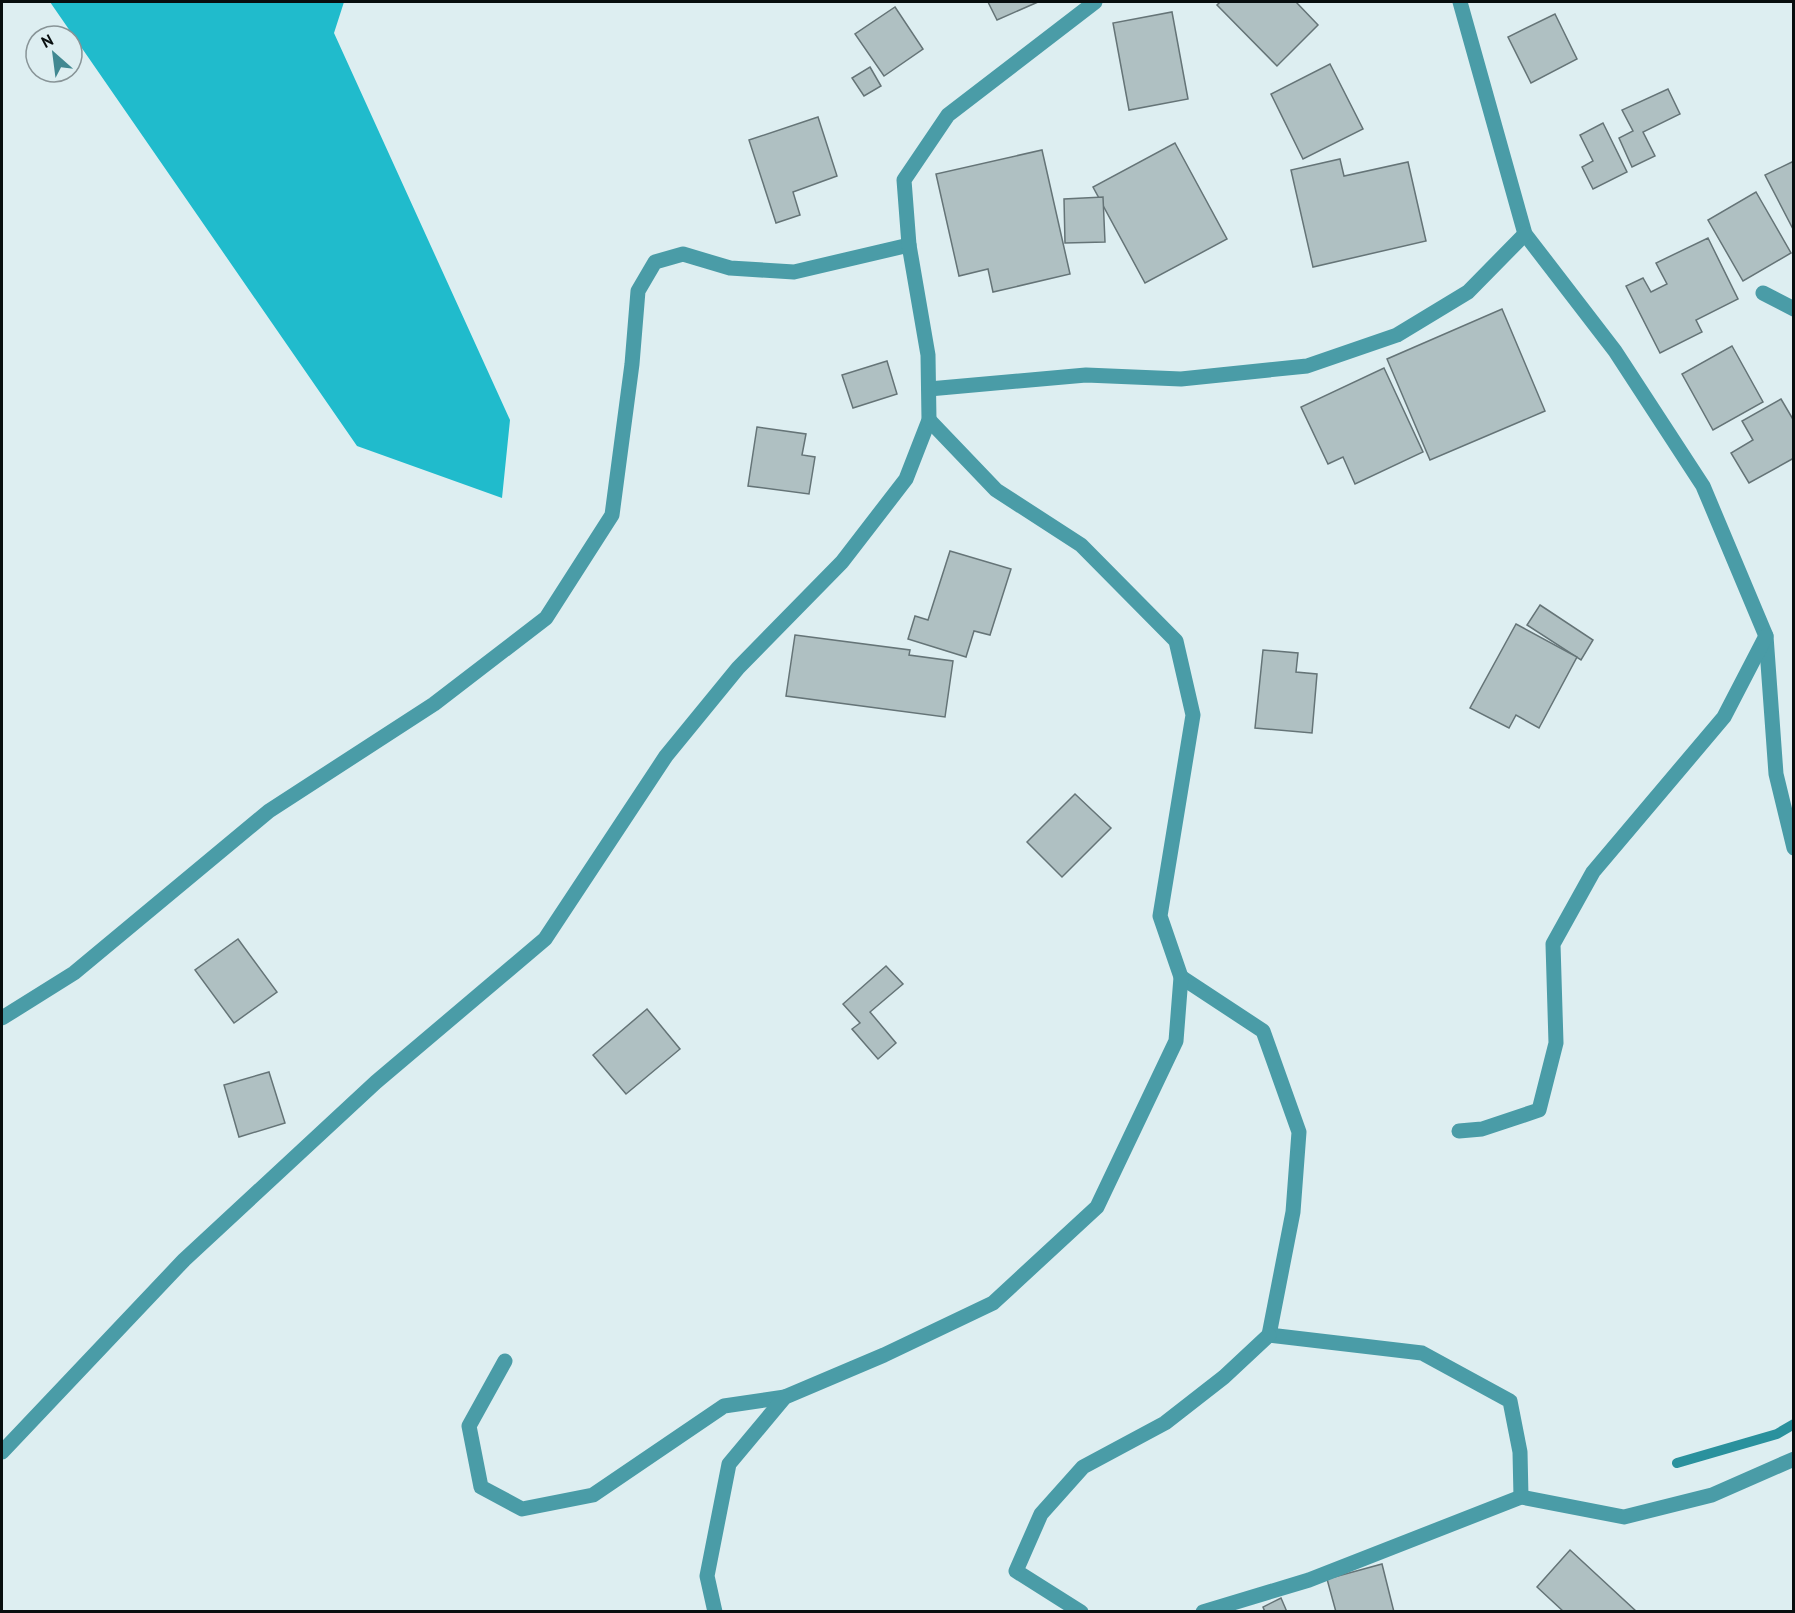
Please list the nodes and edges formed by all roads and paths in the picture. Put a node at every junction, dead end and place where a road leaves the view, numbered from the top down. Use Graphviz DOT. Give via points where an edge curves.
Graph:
graph roads {
  1 [pos="1095,2"];
  2 [pos="1460,2"];
  3 [pos="1525,234"];
  4 [pos="909,245"];
  5 [pos="1763,293"];
  6 [pos="1794,309"];
  7 [pos="929,389"];
  8 [pos="929,420"];
  9 [pos="1766,636"];
  10 [pos="1794,848"];
  11 [pos="1181,977"];
  12 [pos="2,1018"];
  13 [pos="1459,1131"];
  14 [pos="1269,1335"];
  15 [pos="505,1361"];
  16 [pos="784,1397"];
  17 [pos="2,1452"];
  18 [pos="1794,1459"];
  19 [pos="1521,1497"];
  20 [pos="715,1611"];
  21 [pos="1082,1611"];
  22 [pos="1203,1611"];
  1 -- 4 [label="street" via="948,115 904,180"];
  2 -- 3 [label="street"];
  3 -- 7 [label="street" via="1468,292 1397,334 1307,366 1181,379 1086,375"];
  3 -- 9 [label="street" via="1615,351 1703,486"];
  4 -- 7 [label="street" via="928,355"];
  4 -- 12 [label="street" via="794,272 730,268 683,254 655,262 638,291 612,515 546,618 434,704 269,810 74,973"];
  5 -- 6 [label="street"];
  7 -- 8 [label="street"];
  8 -- 11 [label="street" via="996,490 1081,545 1176,640 1193,715 1160,916"];
  8 -- 17 [label="street" via="906,479 842,562 738,669 666,756 545,939 376,1082 184,1260"];
  9 -- 10 [label="street" via="1776,774"];
  9 -- 13 [label="street" via="1724,717 1593,872 1553,944 1556,1043 1539,1110 1482,1130"];
  11 -- 14 [label="street" via="1263,1031 1299,1132 1293,1212"];
  11 -- 16 [label="street" via="1176,1041 1097,1207 993,1303"];
  14 -- 19 [label="street" via="1422,1353 1510,1401 1521,1452"];
  14 -- 21 [label="street" via="1165,1423 1083,1467 1041,1514 1016,1571"];
  15 -- 16 [label="street" via="469,1426 481,1487 522,1509 594,1495 724,1406"];
  16 -- 20 [label="street" via="729,1464 707,1576"];
  18 -- 19 [label="street" via="1712,1495 1624,1517"];
  19 -- 22 [label="street" via="1310,1580"];
}
